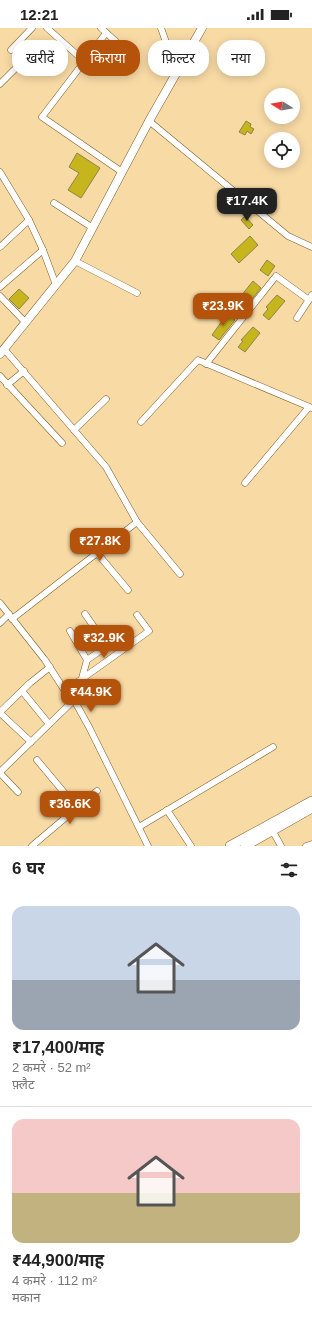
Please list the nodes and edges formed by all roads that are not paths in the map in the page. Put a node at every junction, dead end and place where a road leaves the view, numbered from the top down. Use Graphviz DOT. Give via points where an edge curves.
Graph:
graph roads {
  1 [pos="32,28"];
  2 [pos="47,28"];
  3 [pos="161,28"];
  4 [pos="202,28"];
  5 [pos="103,30"];
  6 [pos="97,40"];
  7 [pos="114,40"];
  8 [pos="165,40"];
  9 [pos="195,40"];
  10 [pos="11,50"];
  11 [pos="76,54"];
  12 [pos="12,72"];
  13 [pos="76,72"];
  14 [pos="174,76"];
  15 [pos="0,84"];
  16 [pos="149,121"];
  17 [pos="0,172"];
  18 [pos="122,172"];
  19 [pos="3,182"];
  20 [pos="54,203"];
  21 [pos="29,220"];
  22 [pos="93,228"];
  23 [pos="0,247"];
  24 [pos="312,247"];
  25 [pos="43,250"];
  26 [pos="75,261"];
  27 [pos="56,284"];
  28 [pos="0,287"];
  29 [pos="137,293"];
  30 [pos="0,296"];
  31 [pos="310,297"];
  32 [pos="297,318"];
  33 [pos="25,322"];
  34 [pos="2,351"];
  35 [pos="206,364"];
  36 [pos="24,371"];
  37 [pos="0,376"];
  38 [pos="7,385"];
  39 [pos="106,399"];
  40 [pos="311,408"];
  41 [pos="141,422"];
  42 [pos="74,430"];
  43 [pos="62,443"];
  44 [pos="245,483"];
  45 [pos="137,522"];
  46 [pos="97,553"];
  47 [pos="180,574"];
  48 [pos="128,590"];
  49 [pos="0,603"];
  50 [pos="85,614"];
  51 [pos="137,615"];
  52 [pos="11,616"];
  53 [pos="0,622"];
  54 [pos="70,631"];
  55 [pos="87,660"];
  56 [pos="50,667"];
  57 [pos="82,678"];
  58 [pos="22,691"];
  59 [pos="65,691"];
  60 [pos="74,700"];
  61 [pos="0,713"];
  62 [pos="49,724"];
  63 [pos="31,742"];
  64 [pos="273,747"];
  65 [pos="37,760"];
  66 [pos="0,773"];
  67 [pos="97,791"];
  68 [pos="18,792"];
  69 [pos="312,801"];
  70 [pos="77,808"];
  71 [pos="312,808"];
  72 [pos="167,810"];
  73 [pos="138,827"];
  74 [pos="271,827"];
  75 [pos="312,844"];
  76 [pos="32,846"];
  77 [pos="148,846"];
  78 [pos="191,846"];
  79 [pos="230,846"];
  80 [pos="245,846"];
  81 [pos="281,846"];
  82 [pos="306,846"];
  1 -- 10 [label="street"];
  2 -- 11 [label="street"];
  3 -- 8 [label="street"];
  4 -- 9 [label="street"];
  5 -- 6 [label="street"];
  5 -- 7 [label="street"];
  12 -- 15 [label="street"];
  13 -- 18 [label="street" via="42,117"];
  14 -- 16 [label="street"];
  16 -- 18 [label="street"];
  16 -- 24 [label="street" via="288,236"];
  17 -- 19 [label="street"];
  18 -- 22 [label="street"];
  19 -- 21 [label="street"];
  20 -- 22 [label="street"];
  21 -- 23 [label="street"];
  21 -- 25 [label="street"];
  22 -- 26 [label="street"];
  25 -- 27 [label="street"];
  25 -- 28 [label="street"];
  26 -- 27 [label="street"];
  26 -- 29 [label="street"];
  27 -- 33 [label="street"];
  30 -- 33 [label="street"];
  31 -- 32 [label="street"];
  31 -- 35 [label="street" via="276,276"];
  33 -- 34 [label="street"];
  34 -- 36 [label="street"];
  35 -- 40 [label="street"];
  35 -- 41 [label="street" via="198,360"];
  36 -- 38 [label="street"];
  36 -- 42 [label="street"];
  37 -- 38 [label="street"];
  38 -- 43 [label="street"];
  39 -- 42 [label="street"];
  40 -- 44 [label="street"];
  42 -- 45 [label="street" via="106,467"];
  45 -- 46 [label="street"];
  45 -- 47 [label="street"];
  46 -- 48 [label="street"];
  46 -- 52 [label="street"];
  49 -- 52 [label="street"];
  50 -- 55 [label="street" via="107,646"];
  51 -- 57 [label="street" via="149,631"];
  52 -- 53 [label="street"];
  52 -- 56 [label="street"];
  54 -- 55 [label="street"];
  55 -- 57 [label="street"];
  56 -- 58 [label="street"];
  56 -- 59 [label="street"];
  57 -- 59 [label="street"];
  58 -- 61 [label="street"];
  58 -- 62 [label="street"];
  59 -- 60 [label="street"];
  60 -- 62 [label="street"];
  60 -- 73 [label="street"];
  61 -- 63 [label="street"];
  62 -- 63 [label="street"];
  63 -- 66 [label="street"];
  64 -- 72 [label="street"];
  65 -- 70 [label="street"];
  66 -- 68 [label="street"];
  67 -- 70 [label="street"];
  69 -- 74 [label="main road"];
  70 -- 76 [label="street"];
  71 -- 74 [label="main road"];
  72 -- 73 [label="street"];
  72 -- 78 [label="street"];
  73 -- 77 [label="street"];
  74 -- 79 [label="main road"];
  74 -- 80 [label="main road"];
  74 -- 81 [label="street"];
  75 -- 82 [label="street"];
}
